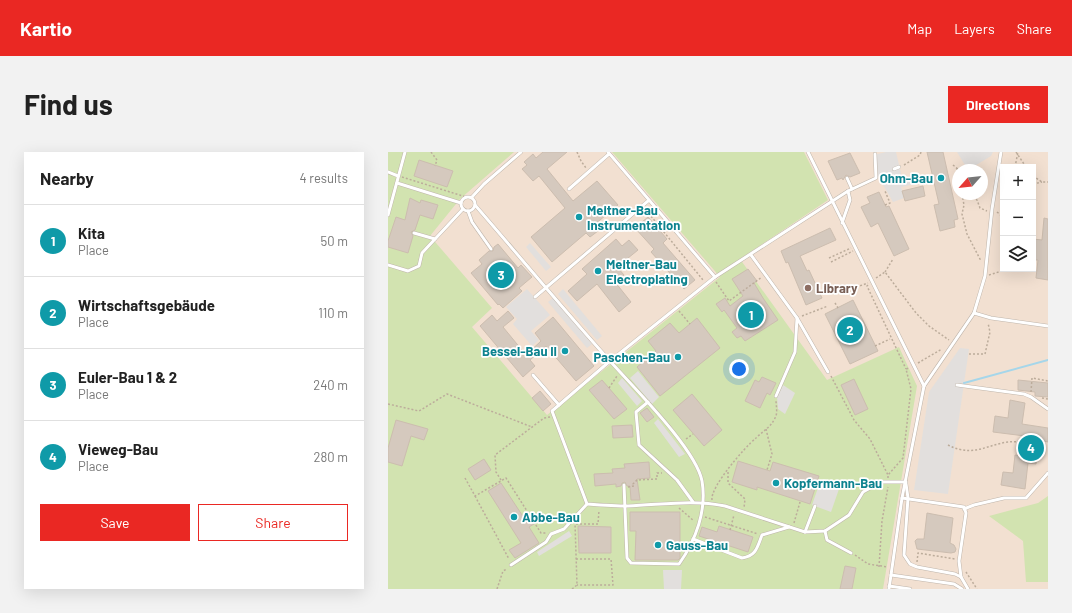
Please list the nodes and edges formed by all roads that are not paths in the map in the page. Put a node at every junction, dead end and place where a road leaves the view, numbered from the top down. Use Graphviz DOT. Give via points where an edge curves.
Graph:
graph roads {
  1 [pos="405,152"];
  2 [pos="521,152"];
  3 [pos="808,152"];
  4 [pos="1001,152"];
  5 [pos="609,153"];
  6 [pos="875,154"];
  7 [pos="899,167"];
  8 [pos="894,169"];
  9 [pos="388,172"];
  10 [pos="398,176"];
  11 [pos="847,178"];
  12 [pos="397,183"];
  13 [pos="569,189"];
  14 [pos="852,189"];
  15 [pos="848,191"];
  16 [pos="472,197"];
  17 [pos="648,201"];
  18 [pos="832,201"];
  19 [pos="461,203"];
  20 [pos="475,205"];
  21 [pos="463,209"];
  22 [pos="468,211"];
  23 [pos="388,215"];
  24 [pos="842,223"];
  25 [pos="414,233"];
  26 [pos="434,239"];
  27 [pos="491,250"];
  28 [pos="751,255"];
  29 [pos="388,265"];
  30 [pos="715,279"];
  31 [pos="547,286"];
  32 [pos="534,297"];
  33 [pos="974,313"];
  34 [pos="796,318"];
  35 [pos="1048,326"];
  36 [pos="610,361"];
  37 [pos="828,372"];
  38 [pos="533,375"];
  39 [pos="957,385"];
  40 [pos="924,386"];
  41 [pos="776,396"];
  42 [pos="648,402"];
  43 [pos="559,405"];
  44 [pos="1048,409"];
  45 [pos="1048,472"];
  46 [pos="906,482"];
  47 [pos="624,486"];
  48 [pos="902,498"];
  49 [pos="908,498"];
  50 [pos="693,502"];
  51 [pos="703,503"];
  52 [pos="587,504"];
  53 [pos="626,506"];
  54 [pos="815,506"];
  55 [pos="964,509"];
  56 [pos="791,528"];
  57 [pos="825,531"];
  58 [pos="805,532"];
  59 [pos="693,539"];
  60 [pos="851,553"];
  61 [pos="511,565"];
  62 [pos="891,574"];
  63 [pos="961,577"];
  64 [pos="889,588"];
  65 [pos="910,589"];
  66 [pos="962,589"];
  67 [pos="968,589"];
  1 -- 10 [label="lane"];
  2 -- 16 [label="lane"];
  3 -- 18 [label="lane"];
  4 -- 33 [label="lane" via="985,276"];
  5 -- 13 [label="lane"];
  5 -- 17 [label="lane"];
  6 -- 14 [label="lane" via="876,178"];
  7 -- 8 [label="lane"];
  9 -- 10 [label="lane"];
  10 -- 12 [label="lane"];
  11 -- 14 [label="lane"];
  12 -- 19 [label="lane"];
  12 -- 23 [label="lane"];
  14 -- 15 [label="lane"];
  15 -- 18 [label="lane"];
  15 -- 24 [label="lane" via="850,200"];
  16 -- 19 [label="lane" via="466,197"];
  16 -- 20 [label="lane"];
  17 -- 30 [label="lane"];
  17 -- 31 [label="lane"];
  18 -- 24 [label="lane"];
  18 -- 28 [label="lane"];
  19 -- 21 [label="lane"];
  20 -- 22 [label="lane"];
  20 -- 31 [label="lane"];
  21 -- 22 [label="lane"];
  21 -- 26 [label="lane"];
  22 -- 27 [label="lane" via="472,222"];
  24 -- 40 [label="lane"];
  25 -- 26 [label="lane"];
  26 -- 29 [label="lane" via="422,253 419,266 408,271"];
  28 -- 30 [label="lane"];
  28 -- 34 [label="lane"];
  30 -- 36 [label="lane"];
  31 -- 32 [label="lane"];
  31 -- 36 [label="lane"];
  33 -- 35 [label="lane"];
  33 -- 40 [label="lane"];
  34 -- 37 [label="lane"];
  34 -- 41 [label="lane" via="795,352"];
  36 -- 42 [label="lane"];
  36 -- 43 [label="lane"];
  38 -- 43 [label="lane"];
  39 -- 44 [label="lane" via="1031,397"];
  40 -- 46 [label="lane"];
  42 -- 50 [label="lane" via="636,412 637,439 641,448 682,486"];
  42 -- 51 [label="lane" via="694,462 702,480"];
  43 -- 52 [label="lane" via="552,412 553,416"];
  45 -- 55 [label="lane" via="1026,498 1004,498"];
  46 -- 48 [label="lane"];
  46 -- 49 [label="lane"];
  46 -- 57 [label="lane" via="881,482 863,492 849,515"];
  47 -- 53 [label="lane"];
  48 -- 49 [label="lane"];
  48 -- 62 [label="lane"];
  49 -- 55 [label="lane"];
  49 -- 63 [label="lane" via="904,555 910,564"];
  50 -- 51 [label="lane"];
  50 -- 53 [label="lane"];
  51 -- 56 [label="lane" via="735,509"];
  51 -- 59 [label="lane"];
  52 -- 53 [label="lane"];
  52 -- 61 [label="lane" via="564,529 551,534 546,542"];
  53 -- 59 [label="lane" via="627,558 631,563 679,564"];
  54 -- 58 [label="lane"];
  55 -- 63 [label="lane" via="966,513 959,561"];
  56 -- 58 [label="lane"];
  56 -- 59 [label="lane" via="762,535 755,553 742,558"];
  57 -- 58 [label="lane"];
  57 -- 60 [label="lane" via="827,540"];
  62 -- 64 [label="lane"];
  62 -- 66 [label="lane" via="954,584"];
  63 -- 67 [label="lane"];
  64 -- 65 [label="lane"];
}
